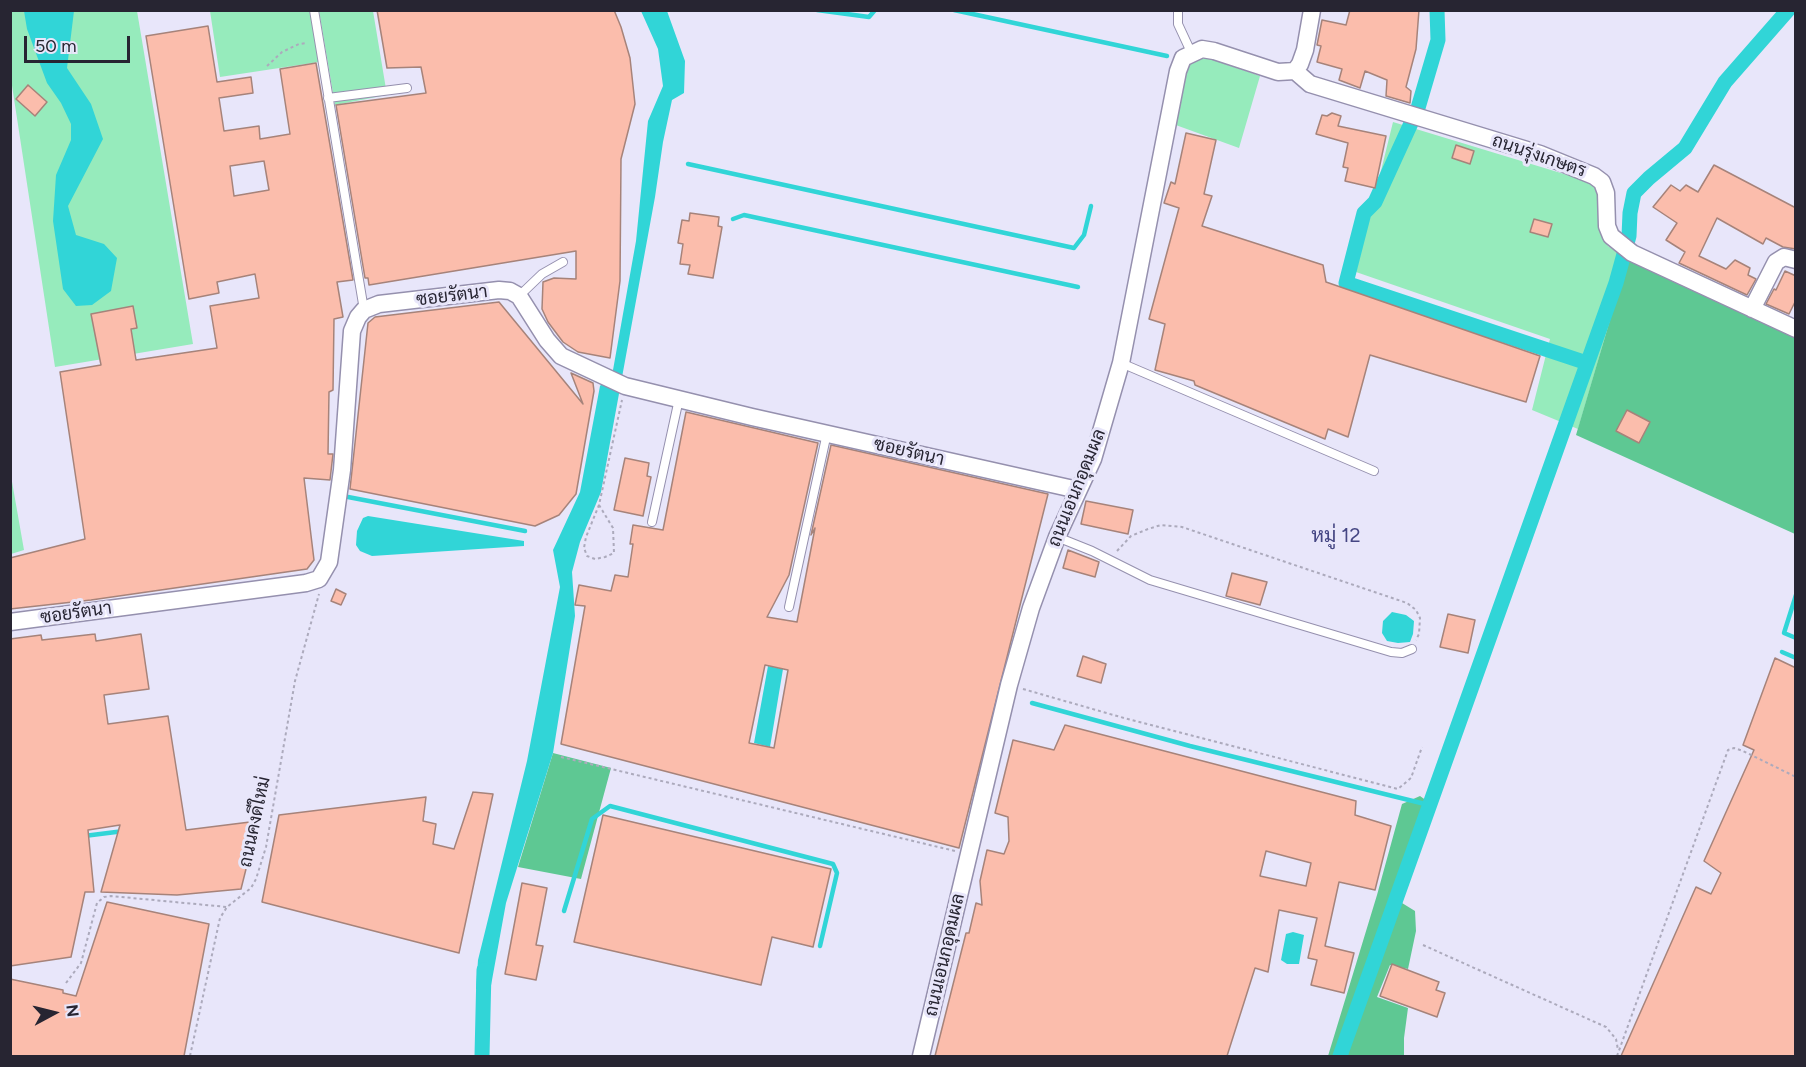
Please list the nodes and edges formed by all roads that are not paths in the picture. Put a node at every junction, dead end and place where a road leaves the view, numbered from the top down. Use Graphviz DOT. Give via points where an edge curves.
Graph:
graph roads {
  1 [pos="314,10"];
  2 [pos="1178,10"];
  3 [pos="1312,10"];
  4 [pos="1191,52"];
  5 [pos="1295,71"];
  6 [pos="407,88"];
  7 [pos="328,98"];
  8 [pos="1796,260"];
  9 [pos="563,262"];
  10 [pos="519,296"];
  11 [pos="1752,309"];
  12 [pos="364,310"];
  13 [pos="1796,329"];
  14 [pos="1122,363"];
  15 [pos="679,399"];
  16 [pos="827,433"];
  17 [pos="1374,471"];
  18 [pos="1078,490"];
  19 [pos="652,522"];
  20 [pos="1056,537"];
  21 [pos="789,607"];
  22 [pos="10,622"];
  23 [pos="1412,649"];
  24 [pos="921,1056"];
  1 -- 7 [label="lane"];
  2 -- 4 [label="lane" via="1178,24"];
  3 -- 5 [label="street" via="1305,50"];
  4 -- 5 [label="street" via="1214,51 1278,72"];
  4 -- 14 [label="street, ถนนเอนกอุดมผล" via="1183,58 1178,71"];
  5 -- 11 [label="street, ถนนรุ่งเกษตร" via="1310,84 1540,154 1594,176 1602,182 1606,193 1611,236 1626,248"];
  6 -- 7 [label="lane"];
  7 -- 12 [label="lane"];
  8 -- 11 [label="street" via="1784,257 1776,262"];
  9 -- 10 [label="lane" via="542,274"];
  10 -- 12 [label="street, ซอยรัตนา" via="499,290 379,304"];
  10 -- 15 [label="street, ซอยรัตนา" via="561,356 626,386"];
  11 -- 13 [label="street, ถนนรุ่งเกษตร"];
  12 -- 22 [label="street, ซอยรัตนา" via="352,331 342,470 328,562 319,579"];
  14 -- 17 [label="lane"];
  14 -- 18 [label="street, ถนนเอนกอุดมผล" via="1093,459"];
  15 -- 16 [label="street, ซอยรัตนา"];
  15 -- 19 [label="lane"];
  16 -- 18 [label="street, ซอยรัตนา"];
  16 -- 21 [label="lane"];
  18 -- 20 [label="street, ถนนเอนกอุดมผล"];
  20 -- 23 [label="lane" via="1150,580 1391,652"];
  20 -- 24 [label="street, ถนนเอนกอุดมผล" via="1009,685"];
}
